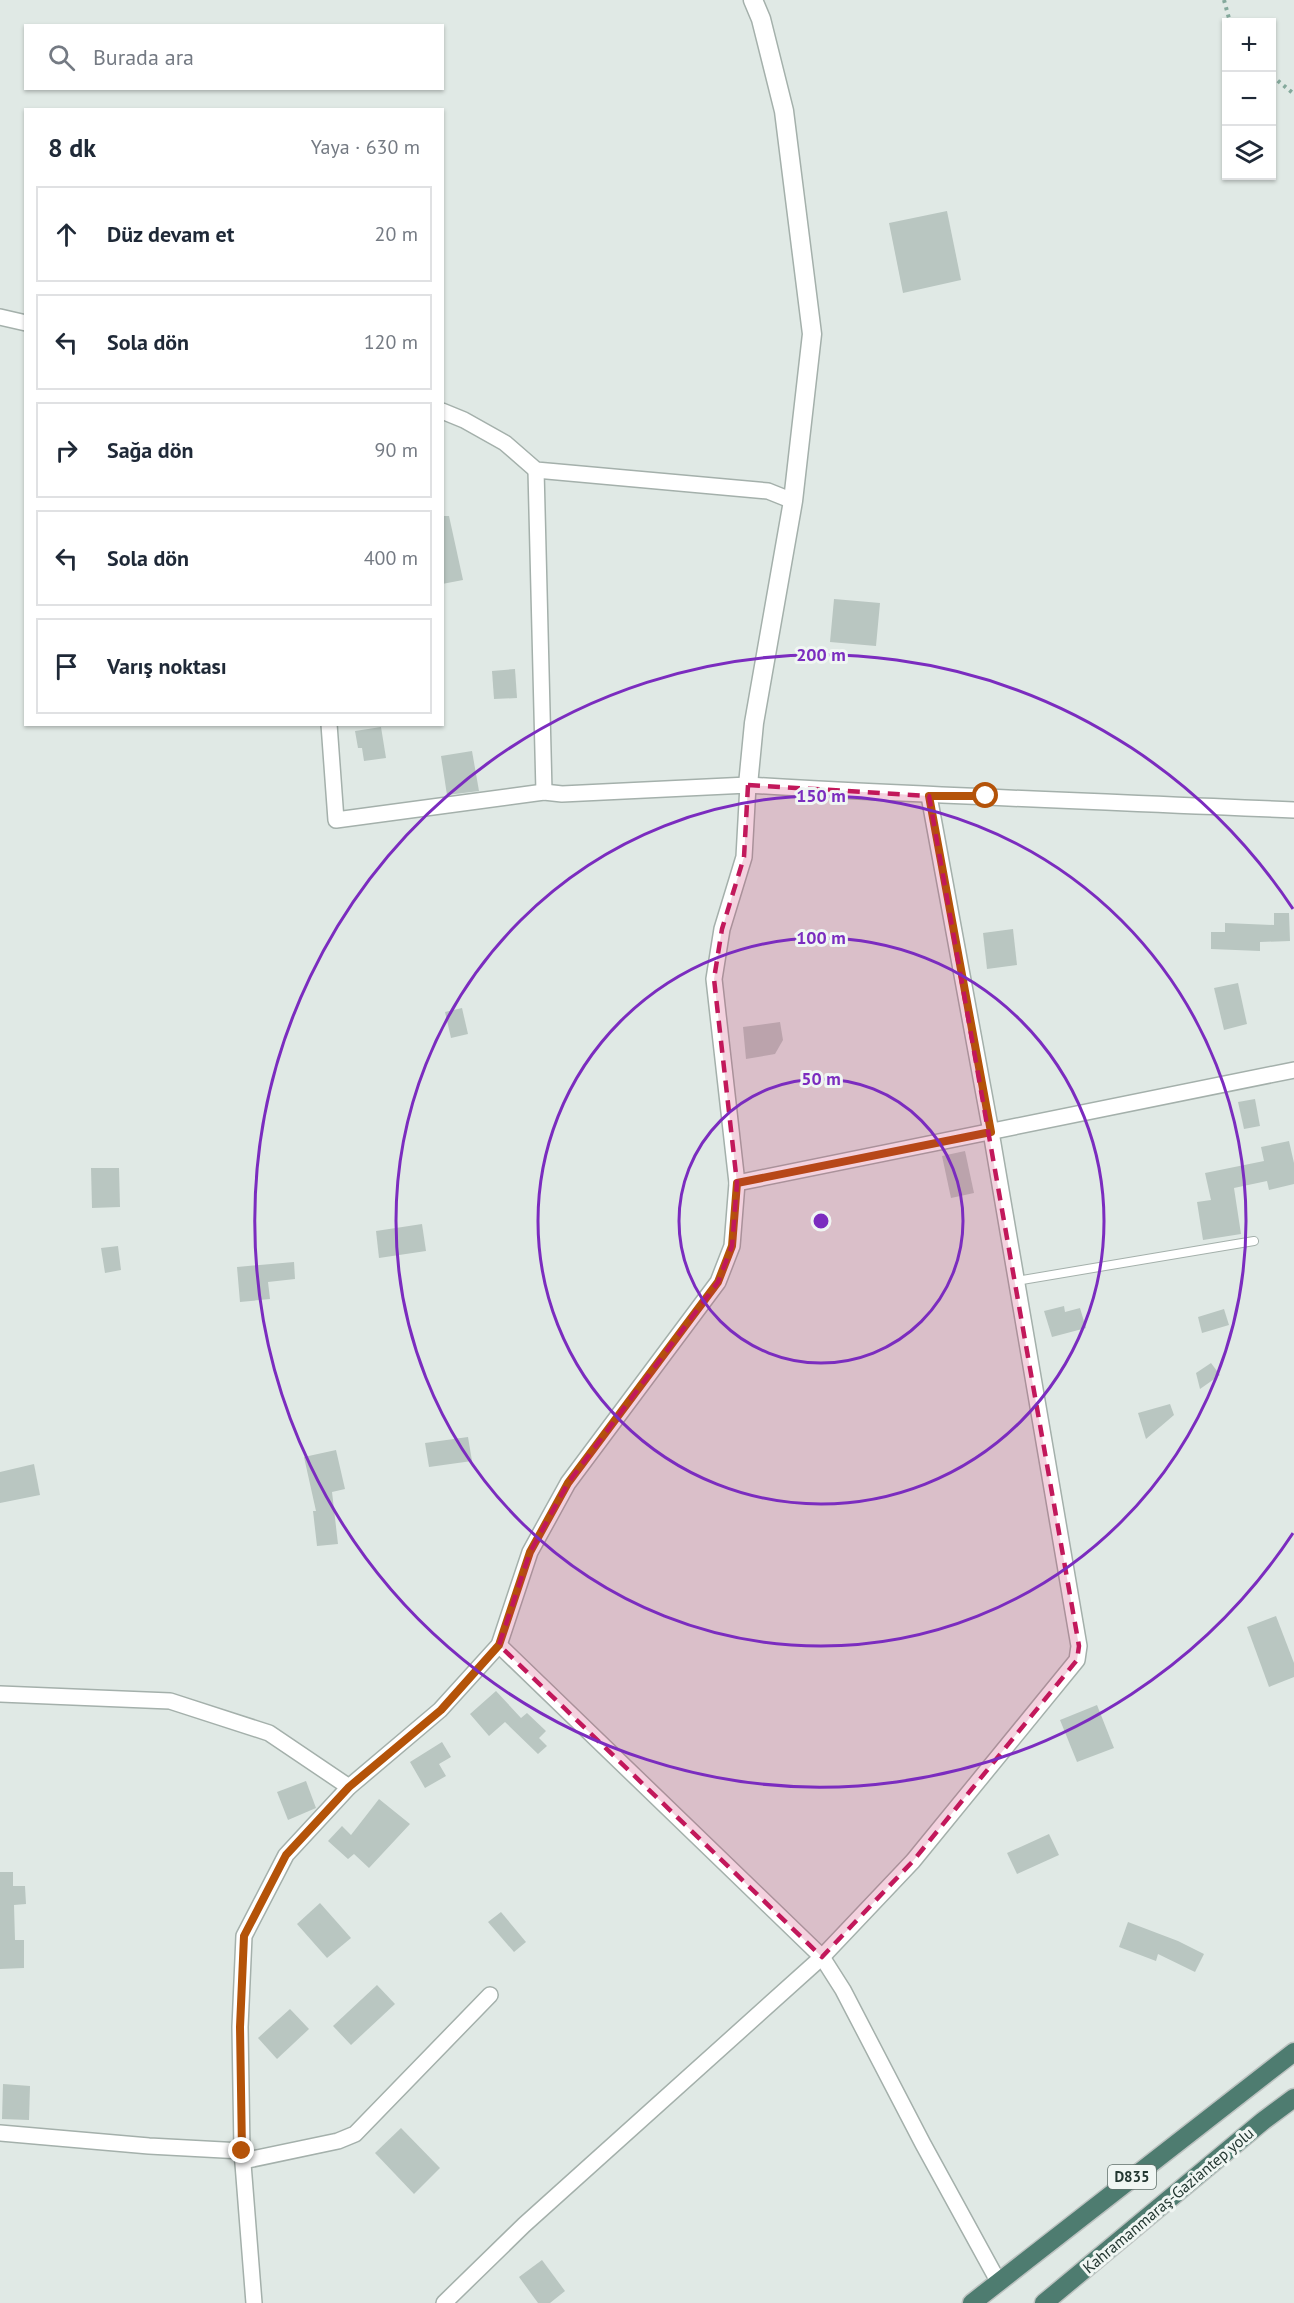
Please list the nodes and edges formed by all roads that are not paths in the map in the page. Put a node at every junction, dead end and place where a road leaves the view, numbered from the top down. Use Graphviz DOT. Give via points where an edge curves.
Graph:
graph roads {
  1 [pos="753,0"];
  2 [pos="0,317"];
  3 [pos="24,323"];
  4 [pos="444,412"];
  5 [pos="536,470"];
  6 [pos="793,501"];
  7 [pos="329,726"];
  8 [pos="747,785"];
  9 [pos="544,792"];
  10 [pos="929,796"];
  11 [pos="1294,810"];
  12 [pos="1294,1070"];
  13 [pos="991,1132"];
  14 [pos="737,1183"];
  15 [pos="1254,1241"];
  16 [pos="1016,1281"];
  17 [pos="499,1645"];
  18 [pos="0,1694"];
  19 [pos="349,1787"];
  20 [pos="822,1957"];
  21 [pos="490,1995"];
  22 [pos="1294,2052"];
  23 [pos="1294,2098"];
  24 [pos="0,2133"];
  25 [pos="242,2156"];
  26 [pos="998,2281"];
  27 [pos="254,2303"];
  28 [pos="444,2303"];
  29 [pos="972,2303"];
  30 [pos="1044,2303"];
  1 -- 6 [label="street" via="784,111 812,334"];
  2 -- 3 [label="street"];
  4 -- 5 [label="street" via="505,443"];
  5 -- 6 [label="street" via="768,491"];
  5 -- 9 [label="street"];
  6 -- 8 [label="street" via="754,723"];
  7 -- 9 [label="street" via="336,820"];
  8 -- 9 [label="street"];
  8 -- 10 [label="street"];
  8 -- 14 [label="street" via="744,857 722,929 714,979"];
  10 -- 11 [label="street"];
  10 -- 13 [label="street"];
  12 -- 13 [label="street"];
  13 -- 14 [label="street"];
  13 -- 16 [label="street"];
  14 -- 17 [label="street" via="732,1246 718,1282 568,1483 530,1552"];
  15 -- 16 [label="lane"];
  16 -- 20 [label="street" via="1079,1646 1077,1660 913,1861"];
  17 -- 19 [label="street" via="441,1710"];
  17 -- 20 [label="street"];
  18 -- 19 [label="street" via="170,1701 269,1733"];
  19 -- 25 [label="street" via="286,1855 244,1936 240,2027"];
  20 -- 26 [label="street"];
  20 -- 28 [label="street" via="524,2225"];
  21 -- 25 [label="street" via="355,2134 338,2141"];
  22 -- 26 [label="highway, D835"];
  23 -- 30 [label="highway, Kahramanmaraş-Gaziantep yolu / D835"];
  24 -- 25 [label="street"];
  25 -- 27 [label="street"];
  26 -- 29 [label="highway, D835"];
}
